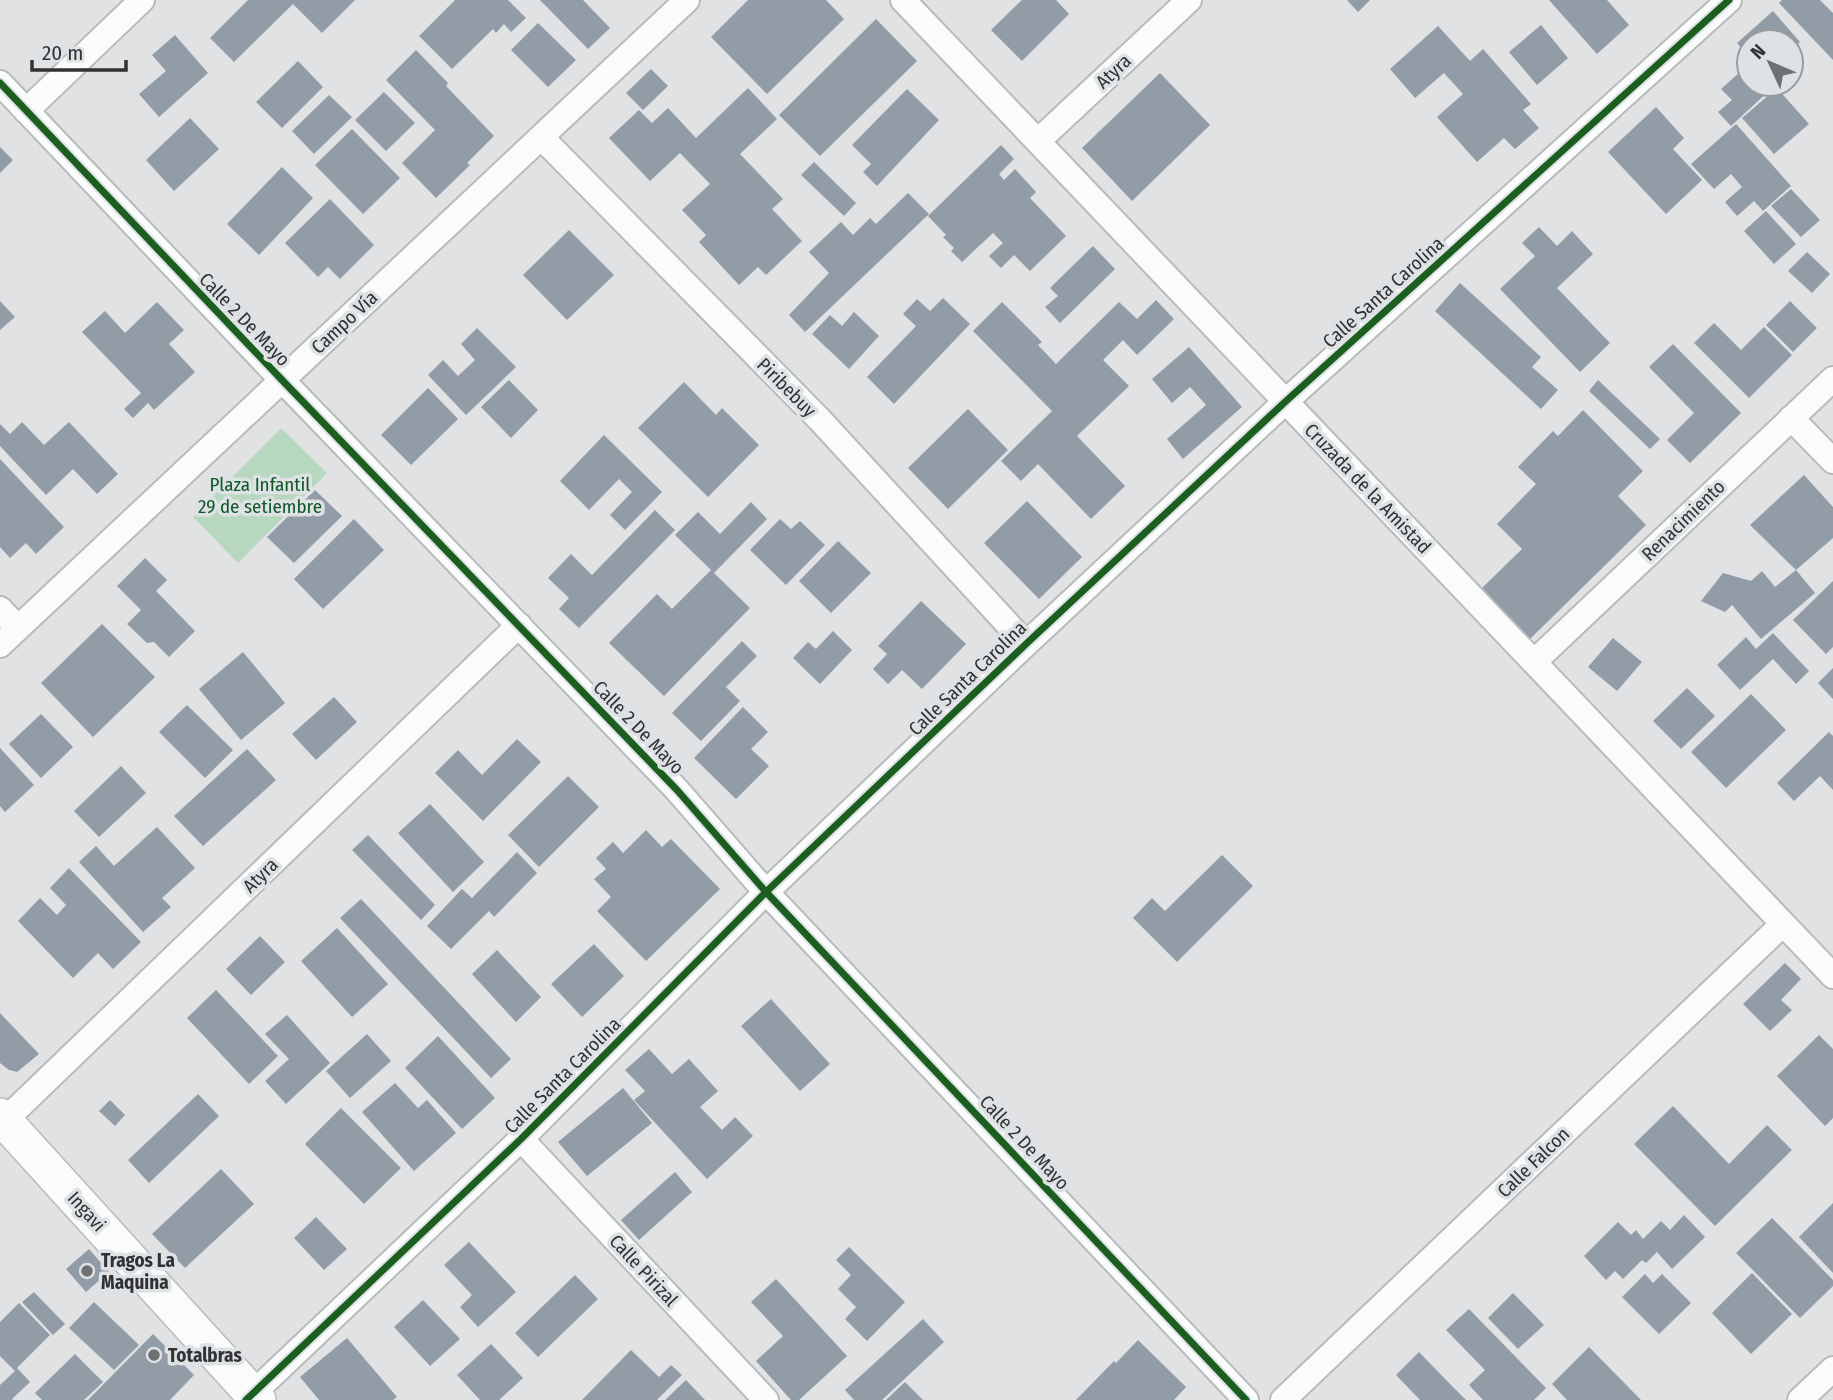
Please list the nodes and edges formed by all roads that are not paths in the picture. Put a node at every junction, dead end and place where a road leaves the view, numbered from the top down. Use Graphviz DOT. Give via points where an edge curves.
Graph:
graph roads {
  1 [pos="142,0"];
  2 [pos="687,0"];
  3 [pos="903,0"];
  4 [pos="1189,0"];
  5 [pos="1730,0"];
  6 [pos="0,83"];
  7 [pos="26,111"];
  8 [pos="541,137"];
  9 [pos="1038,141"];
  10 [pos="1833,379"];
  11 [pos="282,380"];
  12 [pos="1285,402"];
  13 [pos="1791,418"];
  14 [pos="1833,461"];
  15 [pos="0,609"];
  16 [pos="519,625"];
  17 [pos="18,628"];
  18 [pos="1026,644"];
  19 [pos="0,645"];
  20 [pos="1534,662"];
  21 [pos="766,892"];
  22 [pos="1783,924"];
  23 [pos="1833,976"];
  24 [pos="2,1121"];
  25 [pos="521,1139"];
  26 [pos="1833,1368"];
  27 [pos="252,1398"];
  28 [pos="766,1400"];
  29 [pos="1246,1400"];
  30 [pos="1283,1400"];
  31 [pos="1800,1400"];
  1 -- 7 [label="street"];
  2 -- 8 [label="street, Campo Vía"];
  3 -- 9 [label="street, Cruzada de la Amistad"];
  4 -- 9 [label="street, Atyra"];
  5 -- 12 [label="street, Calle Santa Carolina"];
  6 -- 7 [label="street, Calle 2 De Mayo"];
  7 -- 11 [label="street, Calle 2 De Mayo"];
  8 -- 11 [label="street, Campo Vía"];
  8 -- 18 [label="street, Piribebuy" via="820,419"];
  9 -- 12 [label="street, Cruzada de la Amistad"];
  10 -- 13 [label="street, Renacimiento"];
  11 -- 16 [label="street, Calle 2 De Mayo"];
  11 -- 17 [label="street, Campo Vía"];
  12 -- 18 [label="street, Calle Santa Carolina"];
  12 -- 20 [label="street, Cruzada de la Amistad"];
  13 -- 14 [label="street"];
  13 -- 20 [label="street, Renacimiento"];
  15 -- 17 [label="street"];
  16 -- 21 [label="street, Calle 2 De Mayo" via="677,790"];
  16 -- 24 [label="street, Atyra"];
  17 -- 19 [label="street, Campo Vía"];
  18 -- 21 [label="street, Calle Santa Carolina"];
  20 -- 22 [label="street, Cruzada de la Amistad"];
  21 -- 25 [label="street, Calle Santa Carolina"];
  21 -- 29 [label="street, Calle 2 De Mayo"];
  22 -- 23 [label="street, Cruzada de la Amistad"];
  22 -- 30 [label="street, Calle Falcon"];
  24 -- 27 [label="main road, Ingavi"];
  25 -- 27 [label="street, Calle Santa Carolina"];
  25 -- 28 [label="street, Calle Pirizal"];
  26 -- 31 [label="street"];
}
